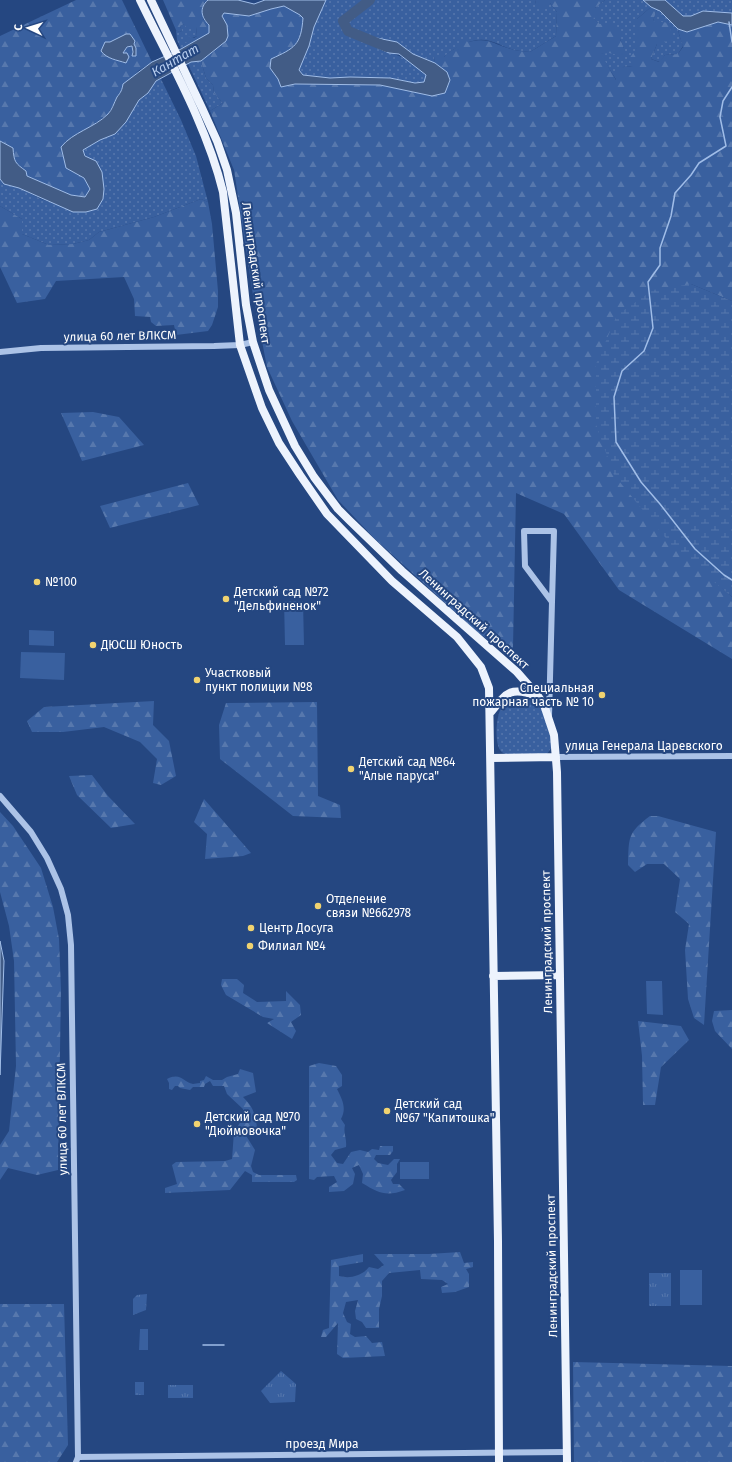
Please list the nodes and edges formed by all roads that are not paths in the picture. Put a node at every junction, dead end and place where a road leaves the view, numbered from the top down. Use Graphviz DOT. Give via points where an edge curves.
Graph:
graph roads {
  1 [pos="140,0"];
  2 [pos="151,0"];
  3 [pos="253,342"];
  4 [pos="240,345"];
  5 [pos="0,352"];
  6 [pos="552,602"];
  7 [pos="538,696"];
  8 [pos="491,712"];
  9 [pos="549,717"];
  10 [pos="732,756"];
  11 [pos="556,757"];
  12 [pos="491,758"];
  13 [pos="0,796"];
  14 [pos="560,975"];
  15 [pos="493,976"];
  16 [pos="567,1452"];
  17 [pos="499,1453"];
  18 [pos="77,1460"];
  19 [pos="499,1462"];
  20 [pos="567,1462"];
  1 -- 4 [label="main road, Ленинградский проспект" via="209,145 223,192"];
  2 -- 3 [label="main road, Ленинградский проспект" via="217,141 227,170 236,213 246,305"];
  3 -- 4 [label="street, улица 60 лет ВЛКСМ"];
  3 -- 7 [label="main road, Ленинградский проспект" via="280,414 309,470 338,509 402,570 517,672"];
  4 -- 5 [label="street, улица 60 лет ВЛКСМ" via="41,348"];
  4 -- 8 [label="main road, Ленинградский проспект" via="262,408 279,443 300,475 327,514 392,581 457,637 481,667 489,688"];
  6 -- 6 [label="street" via="554,532 524,531 525,566"];
  6 -- 9 [label="street"];
  7 -- 8 [label="main road" via="520,690 511,692 503,697"];
  7 -- 9 [label="main road, Ленинградский проспект"];
  8 -- 12 [label="main road, Ленинградский проспект"];
  9 -- 11 [label="main road, Ленинградский проспект"];
  10 -- 11 [label="street, улица Генерала Царевского"];
  11 -- 12 [label="main road"];
  11 -- 14 [label="main road, Ленинградский проспект"];
  12 -- 15 [label="main road, Ленинградский проспект"];
  13 -- 18 [label="street, улица 60 лет ВЛКСМ" via="31,832 47,858 61,889 69,922"];
  14 -- 15 [label="main road"];
  14 -- 16 [label="main road, Ленинградский проспект"];
  15 -- 17 [label="main road, Ленинградский проспект"];
  16 -- 17 [label="street, проезд Мира"];
  16 -- 20 [label="main road, Ленинградский проспект"];
  17 -- 18 [label="street, проезд Мира"];
  17 -- 19 [label="main road, Ленинградский проспект"];
}
